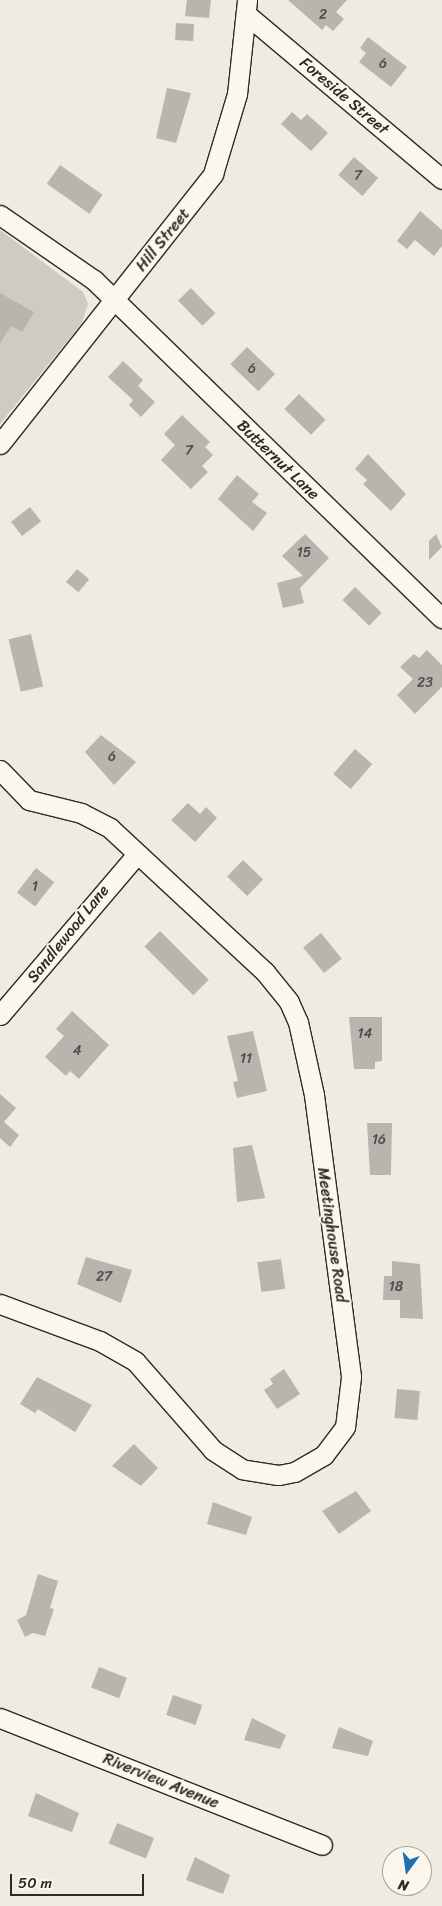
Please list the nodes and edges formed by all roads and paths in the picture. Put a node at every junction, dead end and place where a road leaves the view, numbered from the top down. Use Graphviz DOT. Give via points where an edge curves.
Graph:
graph roads {
  1 [pos="246,7"];
  2 [pos="442,178"];
  3 [pos="0,215"];
  4 [pos="114,301"];
  5 [pos="0,444"];
  6 [pos="440,614"];
  7 [pos="0,770"];
  8 [pos="137,854"];
  9 [pos="0,1015"];
  10 [pos="0,1304"];
  11 [pos="0,1718"];
  12 [pos="322,1845"];
  1 -- 2 [label="street, Foreside Street"];
  1 -- 4 [label="street, Hill Street" via="237,94 213,174"];
  3 -- 4 [label="street, Butternut Lane" via="94,280"];
  4 -- 5 [label="street, Hill Street"];
  4 -- 6 [label="street, Butternut Lane"];
  7 -- 8 [label="street, Meetinghouse Road" via="28,800 95,818"];
  8 -- 9 [label="street, Sandlewood Lane"];
  8 -- 10 [label="street, Meetinghouse Road" via="270,978 298,1022 314,1095 352,1377 345,1427 324,1455 294,1472 278,1475 242,1469 213,1450 135,1361 100,1341"];
  11 -- 12 [label="street, Riverview Avenue"];
}
